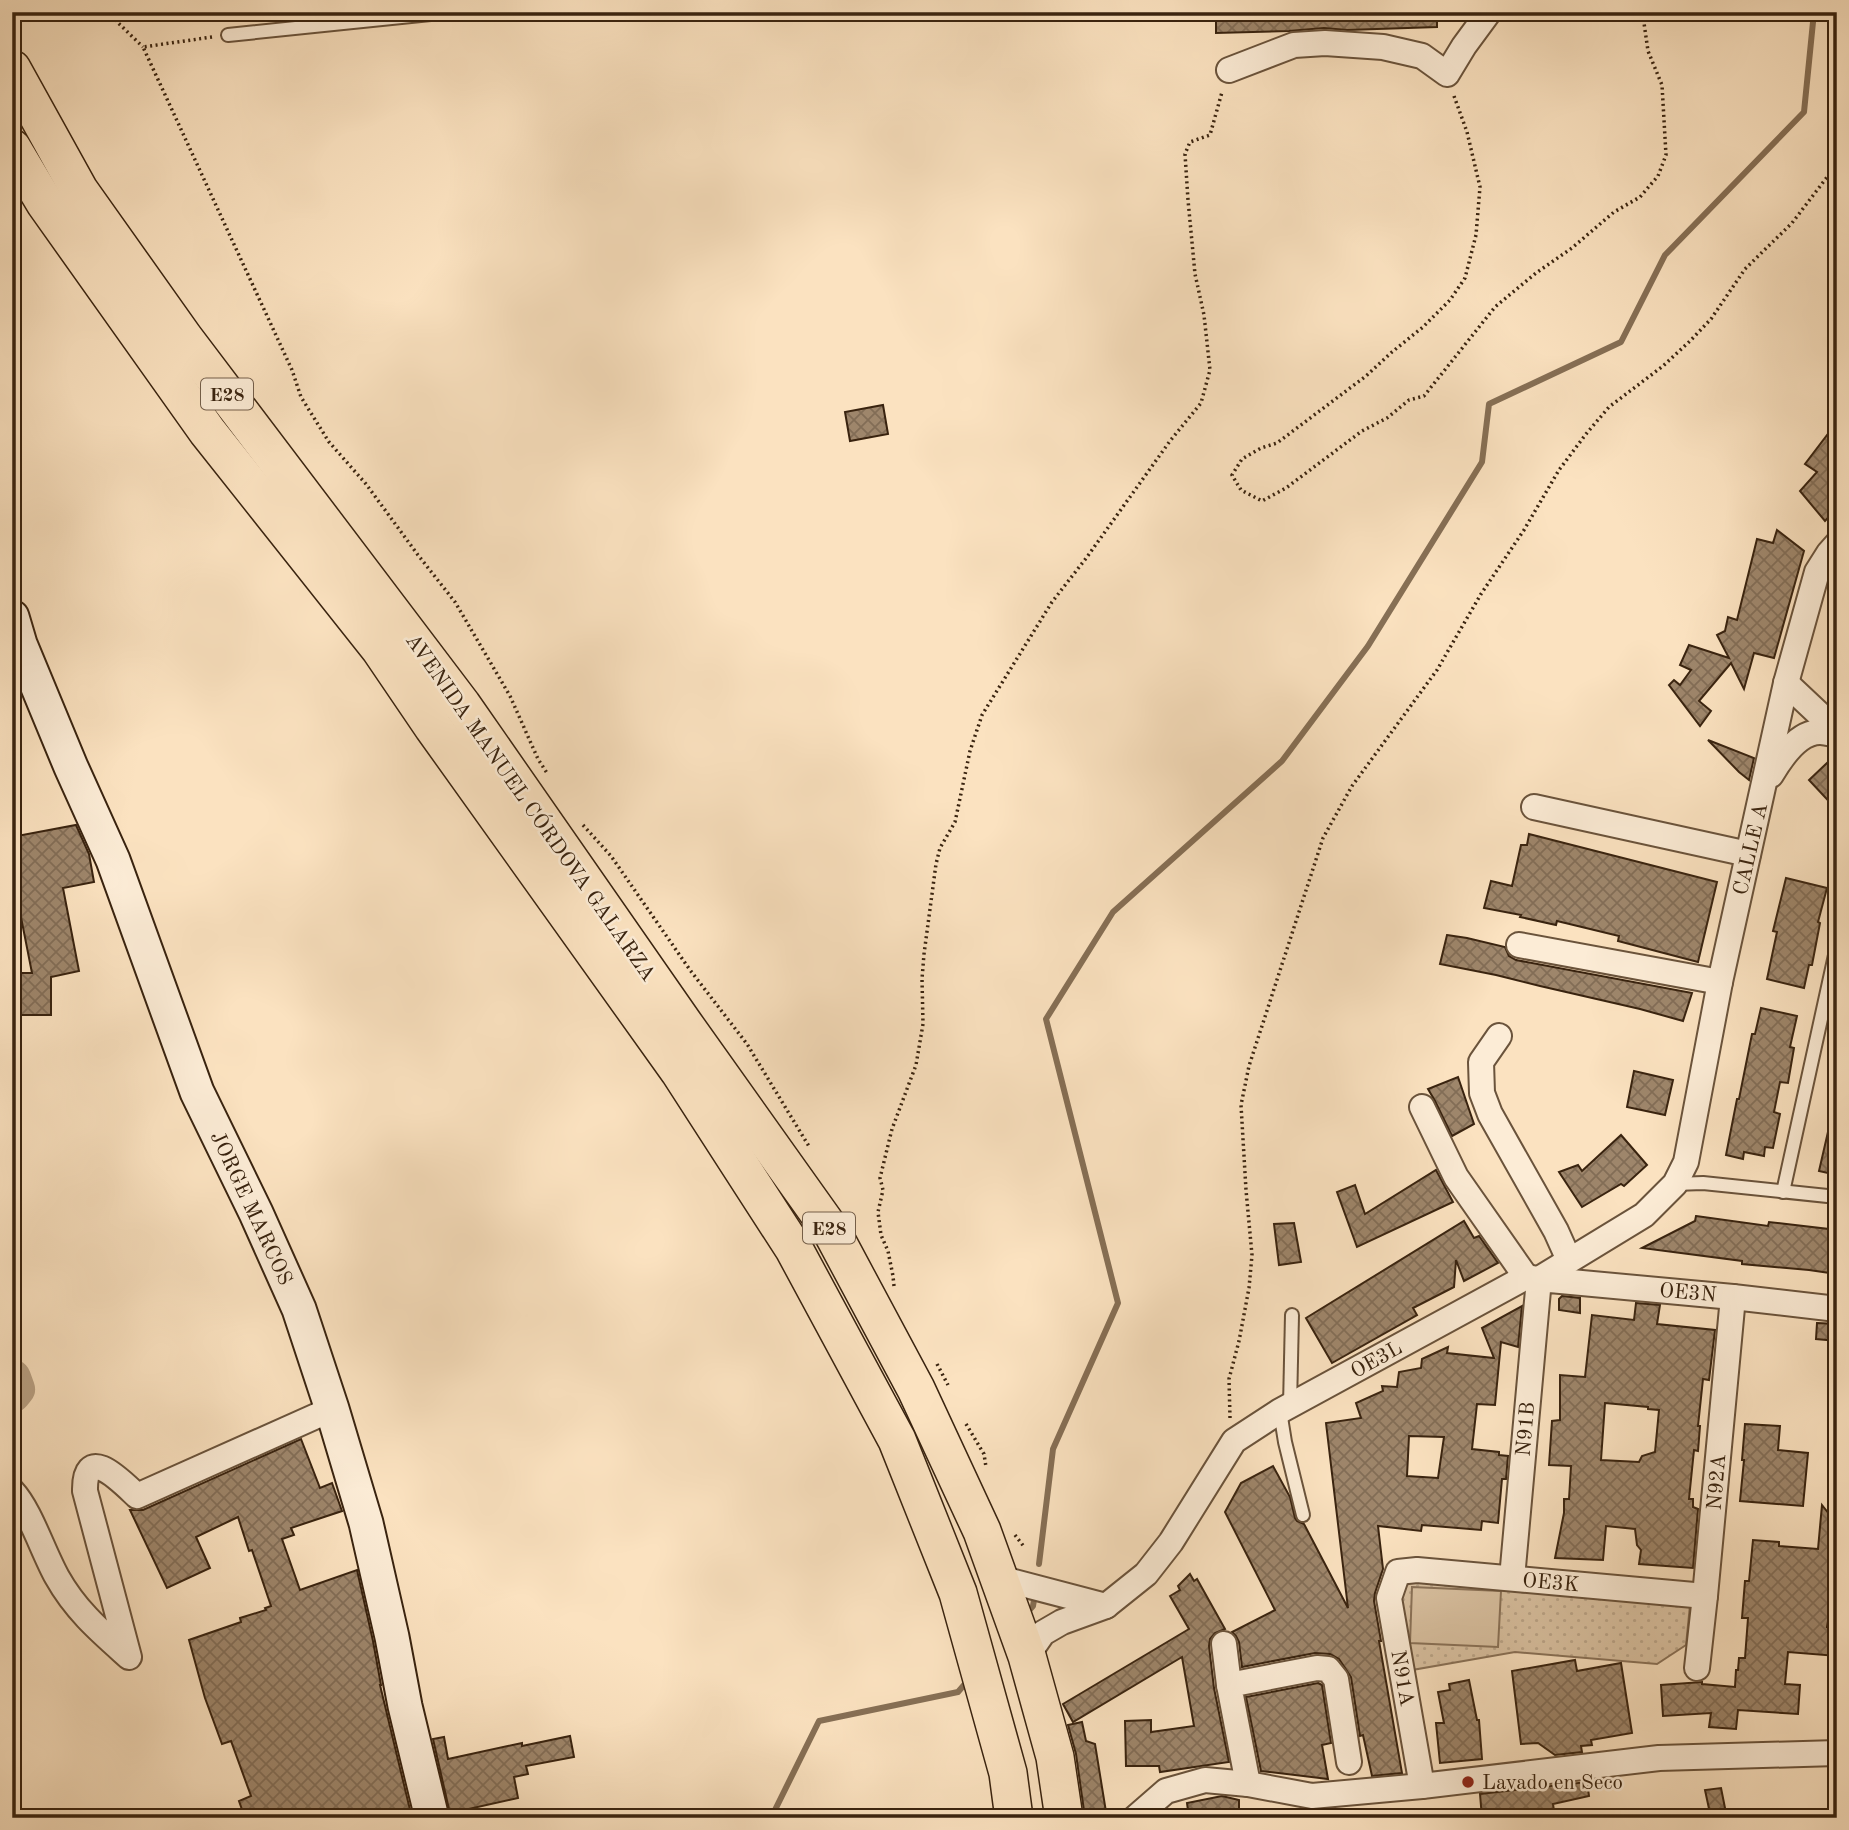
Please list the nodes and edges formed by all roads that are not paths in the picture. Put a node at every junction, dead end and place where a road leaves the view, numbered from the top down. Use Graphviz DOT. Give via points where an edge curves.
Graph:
graph roads {
  1 [pos="450,12"];
  2 [pos="1489,12"];
  3 [pos="228,35"];
  4 [pos="12,69"];
  5 [pos="1229,70"];
  6 [pos="12,148"];
  7 [pos="1837,544"];
  8 [pos="12,617"];
  9 [pos="1786,683"];
  10 [pos="462,705"];
  11 [pos="433,727"];
  12 [pos="1837,733"];
  13 [pos="1764,788"];
  14 [pos="1534,807"];
  15 [pos="1748,854"];
  16 [pos="1519,945"];
  17 [pos="1837,946"];
  18 [pos="1720,982"];
  19 [pos="1499,1036"];
  20 [pos="1422,1107"];
  21 [pos="1680,1173"];
  22 [pos="1783,1192"];
  23 [pos="1837,1196"];
  24 [pos="1569,1260"];
  25 [pos="1532,1278"];
  26 [pos="1733,1297"];
  27 [pos="1837,1309"];
  28 [pos="1292,1315"];
  29 [pos="1285,1408"];
  30 [pos="332,1409"];
  31 [pos="12,1491"];
  32 [pos="1303,1515"];
  33 [pos="1398,1572"];
  34 [pos="999,1578"];
  35 [pos="1512,1578"];
  36 [pos="1705,1596"];
  37 [pos="1106,1606"];
  38 [pos="1224,1644"];
  39 [pos="1027,1656"];
  40 [pos="1697,1668"];
  41 [pos="1229,1685"];
  42 [pos="1837,1753"];
  43 [pos="1349,1762"];
  44 [pos="1248,1784"];
  45 [pos="1422,1786"];
  46 [pos="432,1818"];
  47 [pos="1014,1818"];
  48 [pos="1064,1818"];
  49 [pos="1135,1818"];
  1 -- 3 [label="lane"];
  2 -- 5 [label="street" via="1447,74 1422,56 1383,47 1325,43 1294,45"];
  4 -- 10 [label="main road, AVENIDA MANUEL CÓRDOVA GALARZA / E28" via="103,225"];
  6 -- 11 [label="main road, AVENIDA MANUEL CÓRDOVA GALARZA / E28" via="45,204 207,431 380,649"];
  7 -- 9 [label="street, CALLE A" via="1817,572"];
  8 -- 30 [label="main road, JORGE MARCOS" via="113,860 197,1091 299,1309"];
  9 -- 12 [label="street"];
  9 -- 13 [label="street, CALLE A"];
  10 -- 11 [label="main road"];
  10 -- 34 [label="main road, AVENIDA MANUEL CÓRDOVA GALARZA / E28" via="832,1232 916,1389"];
  11 -- 47 [label="main road, AVENIDA MANUEL CÓRDOVA GALARZA / E28" via="679,1071 794,1249 891,1428 958,1593 1008,1773"];
  12 -- 13 [label="street" via="1804,737 1781,758"];
  13 -- 15 [label="street, CALLE A"];
  14 -- 15 [label="street"];
  15 -- 18 [label="street, CALLE A"];
  16 -- 18 [label="street"];
  17 -- 22 [label="lane"];
  18 -- 21 [label="street, CALLE A"];
  19 -- 24 [label="street" via="1482,1062 1482,1093"];
  20 -- 25 [label="street" via="1456,1177"];
  21 -- 22 [label="lane" via="1703,1184"];
  21 -- 24 [label="street, OE3L" via="1644,1215"];
  22 -- 23 [label="lane"];
  24 -- 25 [label="street, OE3L"];
  25 -- 26 [label="street, OE3N"];
  25 -- 29 [label="street, OE3L"];
  25 -- 35 [label="street, N91B"];
  26 -- 27 [label="street, OE3N"];
  26 -- 36 [label="street, N92A"];
  28 -- 29 [label="lane"];
  29 -- 32 [label="lane" via="1285,1442"];
  29 -- 37 [label="street, OE3L" via="1234,1441 1171,1542 1146,1574"];
  30 -- 31 [label="street" via="137,1496 104,1468 90,1471 85,1491 129,1657 90,1623 58,1579"];
  30 -- 46 [label="main road, JORGE MARCOS" via="366,1523"];
  33 -- 35 [label="street, OE3K"];
  33 -- 45 [label="street, N91A" via="1389,1598"];
  34 -- 37 [label="street"];
  34 -- 39 [label="main road, AVENIDA MANUEL CÓRDOVA GALARZA / E28"];
  35 -- 36 [label="street, OE3K"];
  36 -- 40 [label="street, N92A"];
  37 -- 39 [label="street, OE3L" via="1043,1633"];
  38 -- 41 [label="street"];
  39 -- 48 [label="main road, AVENIDA MANUEL CÓRDOVA GALARZA / E28" via="1055,1757"];
  41 -- 43 [label="street" via="1317,1668 1328,1670 1336,1679"];
  41 -- 44 [label="street"];
  42 -- 45 [label="street" via="1659,1758"];
  44 -- 45 [label="street" via="1312,1796"];
  44 -- 49 [label="street" via="1205,1780 1167,1791"];
}
